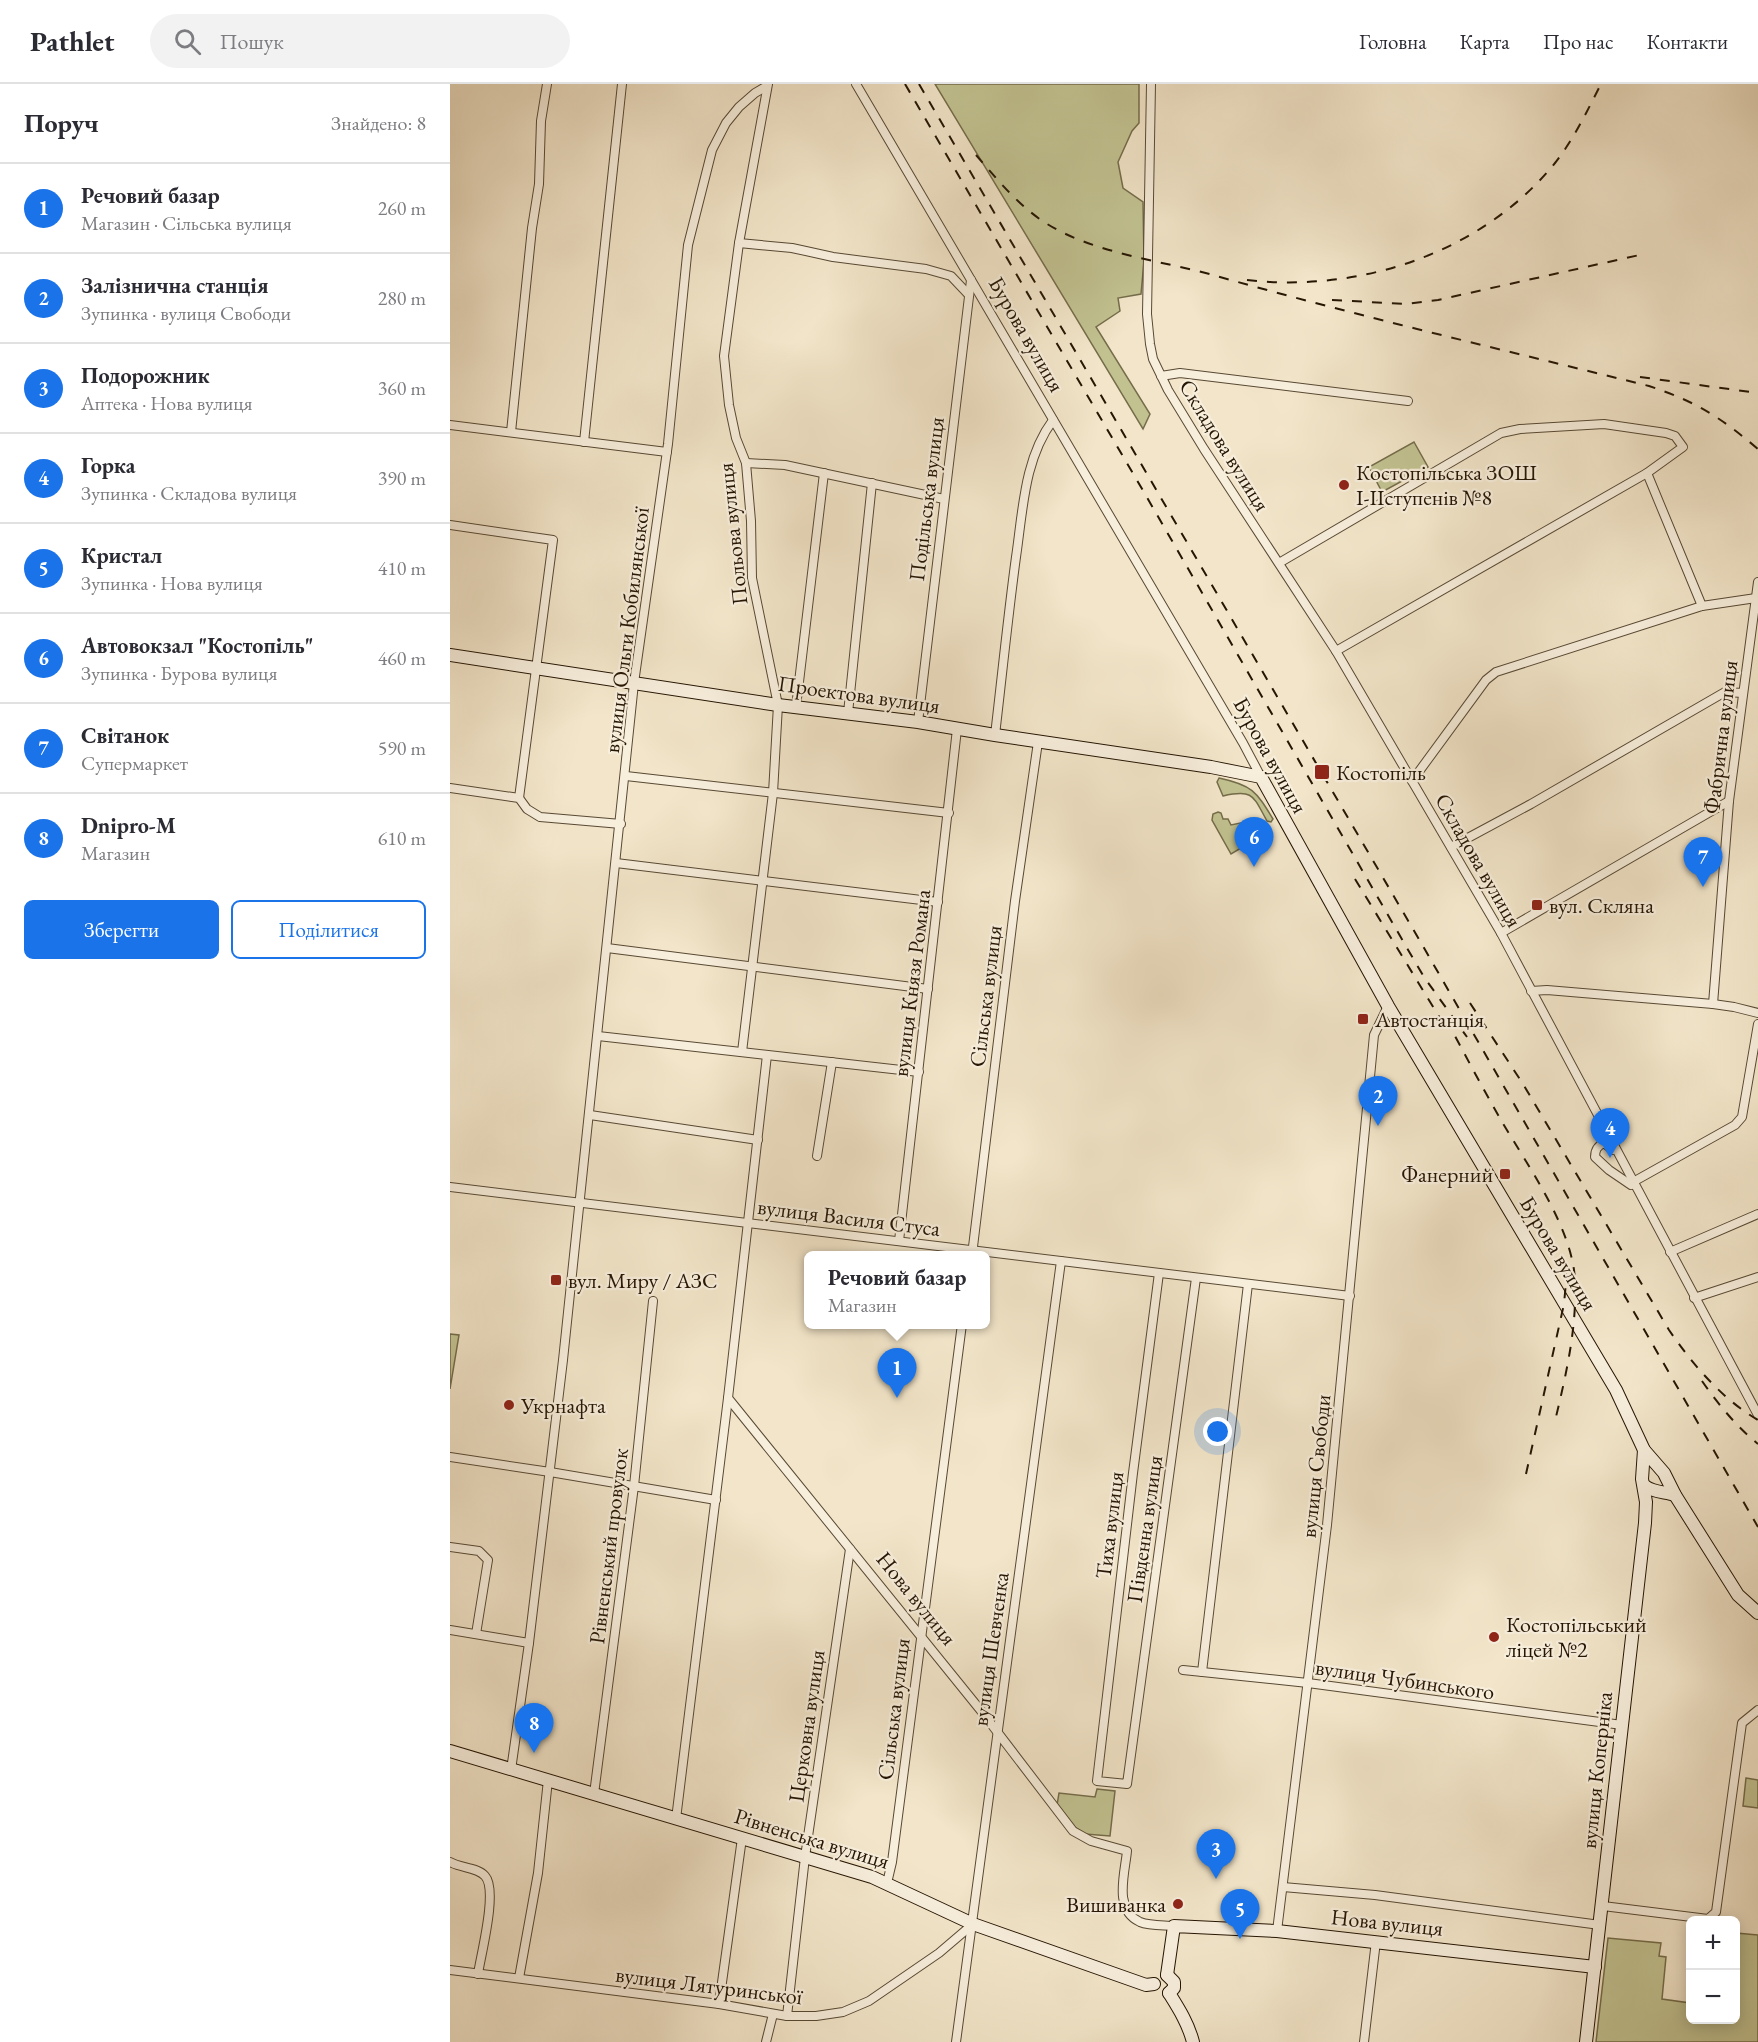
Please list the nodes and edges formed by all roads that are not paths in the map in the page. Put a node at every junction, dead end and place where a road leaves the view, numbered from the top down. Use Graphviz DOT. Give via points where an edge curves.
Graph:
graph roads {
  1 [pos="547,84"];
  2 [pos="622,84"];
  3 [pos="856,84"];
  4 [pos="1151,84"];
  5 [pos="768,85"];
  6 [pos="739,243"];
  7 [pos="971,280"];
  8 [pos="969,295"];
  9 [pos="1161,376"];
  10 [pos="1408,401"];
  11 [pos="1053,420"];
  12 [pos="450,425"];
  13 [pos="511,432"];
  14 [pos="584,442"];
  15 [pos="667,452"];
  16 [pos="746,463"];
  17 [pos="824,473"];
  18 [pos="1647,473"];
  19 [pos="872,483"];
  20 [pos="944,499"];
  21 [pos="450,525"];
  22 [pos="1279,563"];
  23 [pos="1758,582"];
  24 [pos="1756,598"];
  25 [pos="1702,606"];
  26 [pos="1336,651"];
  27 [pos="450,655"];
  28 [pos="537,669"];
  29 [pos="634,683"];
  30 [pos="1743,693"];
  31 [pos="778,705"];
  32 [pos="796,707"];
  33 [pos="848,713"];
  34 [pos="918,722"];
  35 [pos="957,729"];
  36 [pos="995,735"];
  37 [pos="1038,742"];
  38 [pos="626,776"];
  39 [pos="1261,777"];
  40 [pos="1412,781"];
  41 [pos="450,788"];
  42 [pos="773,793"];
  43 [pos="519,798"];
  44 [pos="1729,801"];
  45 [pos="949,813"];
  46 [pos="621,824"];
  47 [pos="1451,847"];
  48 [pos="616,864"];
  49 [pos="762,881"];
  50 [pos="938,902"];
  51 [pos="1501,933"];
  52 [pos="607,948"];
  53 [pos="753,966"];
  54 [pos="928,988"];
  55 [pos="1531,991"];
  56 [pos="1713,1004"];
  57 [pos="1388,1006"];
  58 [pos="1758,1013"];
  59 [pos="1758,1024"];
  60 [pos="598,1036"];
  61 [pos="742,1052"];
  62 [pos="767,1055"];
  63 [pos="832,1062"];
  64 [pos="919,1072"];
  65 [pos="1754,1072"];
  66 [pos="590,1115"];
  67 [pos="758,1140"];
  68 [pos="817,1156"];
  69 [pos="1618,1156"];
  70 [pos="1635,1186"];
  71 [pos="450,1187"];
  72 [pos="581,1203"];
  73 [pos="1758,1214"];
  74 [pos="748,1223"];
  75 [pos="899,1241"];
  76 [pos="960,1251"];
  77 [pos="972,1251"];
  78 [pos="1670,1252"];
  79 [pos="990,1255"];
  80 [pos="1061,1261"];
  81 [pos="1159,1273"];
  82 [pos="1758,1277"];
  83 [pos="1196,1278"];
  84 [pos="1248,1284"];
  85 [pos="1350,1296"];
  86 [pos="1694,1298"];
  87 [pos="653,1301"];
  88 [pos="961,1329"];
  89 [pos="728,1398"];
  90 [pos="1758,1415"];
  91 [pos="1644,1450"];
  92 [pos="450,1457"];
  93 [pos="550,1472"];
  94 [pos="1664,1474"];
  95 [pos="1650,1485"];
  96 [pos="634,1486"];
  97 [pos="1675,1495"];
  98 [pos="716,1500"];
  99 [pos="450,1546"];
  100 [pos="850,1549"];
  101 [pos="1757,1612"];
  102 [pos="450,1630"];
  103 [pos="476,1634"];
  104 [pos="920,1636"];
  105 [pos="529,1643"];
  106 [pos="1184,1670"];
  107 [pos="1202,1672"];
  108 [pos="1308,1683"];
  109 [pos="1758,1710"];
  110 [pos="1622,1725"];
  111 [pos="997,1732"];
  112 [pos="450,1751"];
  113 [pos="511,1770"];
  114 [pos="548,1780"];
  115 [pos="1127,1785"];
  116 [pos="594,1794"];
  117 [pos="676,1819"];
  118 [pos="742,1838"];
  119 [pos="806,1857"];
  120 [pos="450,1862"];
  121 [pos="887,1883"];
  122 [pos="1283,1887"];
  123 [pos="1603,1906"];
  124 [pos="973,1924"];
  125 [pos="1600,1925"];
  126 [pos="1174,1926"];
  127 [pos="1277,1931"];
  128 [pos="1376,1941"];
  129 [pos="1595,1967"];
  130 [pos="450,1970"];
  131 [pos="478,1974"];
  132 [pos="1167,1975"];
  133 [pos="519,1978"];
  134 [pos="1154,1984"];
  135 [pos="1169,1993"];
  136 [pos="719,2004"];
  137 [pos="773,2014"];
  138 [pos="787,2016"];
  139 [pos="766,2042"];
  140 [pos="956,2042"];
  141 [pos="1193,2042"];
  142 [pos="1364,2042"];
  143 [pos="1586,2042"];
  1 -- 13 [label="street"];
  2 -- 14 [label="street"];
  3 -- 7 [label="street, Бурова вулиця"];
  4 -- 9 [label="street, Складова вулиця" via="1148,314 1150,344"];
  5 -- 6 [label="street, Польова вулиця"];
  5 -- 15 [label="street, вулиця Ольги Кобилянської" via="739,107 712,150 688,245"];
  6 -- 8 [label="street" via="926,268 951,276"];
  6 -- 16 [label="street, Польова вулиця" via="724,356 729,405"];
  7 -- 8 [label="street, Подільська вулиця"];
  7 -- 11 [label="street, Бурова вулиця"];
  8 -- 20 [label="street, Подільська вулиця"];
  9 -- 10 [label="street" via="1179,373"];
  9 -- 22 [label="street, Складова вулиця"];
  11 -- 36 [label="street" via="1041,436 1028,475"];
  11 -- 39 [label="street, Бурова вулиця"];
  12 -- 13 [label="street"];
  13 -- 14 [label="street"];
  14 -- 15 [label="street"];
  15 -- 29 [label="street, вулиця Ольги Кобилянської"];
  16 -- 17 [label="street"];
  16 -- 31 [label="street, Польова вулиця" via="752,578"];
  17 -- 19 [label="street"];
  17 -- 32 [label="street"];
  18 -- 22 [label="street" via="1683,447 1676,436 1604,424 1501,433"];
  18 -- 25 [label="street"];
  18 -- 26 [label="street"];
  19 -- 20 [label="street"];
  19 -- 33 [label="street"];
  20 -- 34 [label="street, Подільська вулиця"];
  21 -- 28 [label="street" via="553,540"];
  22 -- 26 [label="street, Складова вулиця"];
  23 -- 24 [label="street, Фабрична вулиця"];
  24 -- 25 [label="street"];
  24 -- 30 [label="street, Фабрична вулиця"];
  25 -- 40 [label="street" via="1496,672 1486,680"];
  26 -- 40 [label="street, Складова вулиця"];
  27 -- 28 [label="main road, Проектова вулиця"];
  28 -- 29 [label="main road, Проектова вулиця"];
  28 -- 43 [label="street"];
  29 -- 31 [label="main road, Проектова вулиця"];
  29 -- 38 [label="street, вулиця Ольги Кобилянської"];
  30 -- 44 [label="street, Фабрична вулиця"];
  30 -- 47 [label="street" via="1725,692"];
  31 -- 32 [label="main road, Проектова вулиця"];
  31 -- 42 [label="street, Польова вулиця"];
  32 -- 33 [label="main road, Проектова вулиця"];
  33 -- 34 [label="main road, Проектова вулиця"];
  34 -- 35 [label="main road, Проектова вулиця"];
  35 -- 36 [label="main road, Проектова вулиця"];
  35 -- 45 [label="street, вулиця Князя Романа"];
  36 -- 37 [label="main road, Проектова вулиця"];
  37 -- 39 [label="main road, Проектова вулиця"];
  37 -- 77 [label="street, Сільська вулиця"];
  38 -- 42 [label="street"];
  38 -- 46 [label="street, вулиця Ольги Кобилянської"];
  39 -- 57 [label="main road, Бурова вулиця"];
  40 -- 47 [label="street, Складова вулиця"];
  41 -- 43 [label="street"];
  42 -- 45 [label="street"];
  42 -- 49 [label="street, Польова вулиця"];
  43 -- 46 [label="street" via="540,817"];
  44 -- 51 [label="street"];
  44 -- 56 [label="street, Фабрична вулиця"];
  45 -- 50 [label="street, вулиця Князя Романа"];
  46 -- 48 [label="street, вулиця Ольги Кобилянської"];
  47 -- 51 [label="street, Складова вулиця"];
  48 -- 49 [label="street"];
  48 -- 52 [label="street, вулиця Ольги Кобилянської"];
  49 -- 50 [label="street"];
  49 -- 53 [label="street, Польова вулиця"];
  50 -- 54 [label="street, вулиця Князя Романа"];
  51 -- 55 [label="street, Складова вулиця"];
  52 -- 53 [label="street"];
  52 -- 60 [label="street, вулиця Ольги Кобилянської"];
  53 -- 54 [label="street"];
  53 -- 61 [label="street, Польова вулиця"];
  54 -- 64 [label="street, вулиця Князя Романа"];
  55 -- 56 [label="street"];
  55 -- 69 [label="street, Складова вулиця"];
  56 -- 58 [label="street"];
  57 -- 85 [label="street, вулиця Свободи" via="1374,1035"];
  57 -- 91 [label="main road, Бурова вулиця" via="1616,1390"];
  59 -- 65 [label="street"];
  60 -- 61 [label="street"];
  60 -- 66 [label="street, вулиця Ольги Кобилянської"];
  61 -- 62 [label="street"];
  62 -- 63 [label="street"];
  62 -- 67 [label="street"];
  63 -- 64 [label="street"];
  63 -- 68 [label="street"];
  64 -- 75 [label="street, вулиця Князя Романа"];
  65 -- 70 [label="street" via="1742,1118 1735,1125"];
  66 -- 67 [label="street"];
  66 -- 72 [label="street, вулиця Ольги Кобилянської"];
  67 -- 74 [label="street"];
  69 -- 70 [label="street, Складова вулиця"];
  69 -- 70 [label="street" via="1604,1143 1595,1151 1599,1162"];
  70 -- 78 [label="street, Складова вулиця"];
  71 -- 72 [label="street, вулиця Василя Стуса"];
  72 -- 74 [label="street, вулиця Василя Стуса"];
  72 -- 93 [label="street, вулиця Ольги Кобилянської"];
  73 -- 78 [label="street"];
  74 -- 75 [label="street, вулиця Василя Стуса"];
  74 -- 89 [label="street"];
  75 -- 76 [label="street, вулиця Василя Стуса"];
  78 -- 86 [label="street, Складова вулиця"];
  79 -- 80 [label="street, вулиця Василя Стуса"];
  80 -- 81 [label="street, вулиця Василя Стуса"];
  80 -- 111 [label="street, вулиця Шевченка"];
  81 -- 83 [label="street, вулиця Василя Стуса"];
  81 -- 115 [label="street, Тиха вулиця" via="1097,1781"];
  82 -- 86 [label="street"];
  83 -- 84 [label="street, вулиця Василя Стуса"];
  83 -- 115 [label="street, Південна вулиця"];
  84 -- 85 [label="street, вулиця Василя Стуса"];
  84 -- 107 [label="street"];
  85 -- 108 [label="street, вулиця Свободи"];
  86 -- 90 [label="street, Складова вулиця"];
  87 -- 96 [label="street, Рівненський провулок"];
  88 -- 104 [label="street, Сільська вулиця"];
  89 -- 98 [label="street"];
  89 -- 100 [label="street, Нова вулиця"];
  91 -- 94 [label="main road"];
  91 -- 95 [label="main road, вулиця Коперніка"];
  92 -- 93 [label="street"];
  93 -- 96 [label="street"];
  93 -- 105 [label="street, вулиця Ольги Кобилянської"];
  94 -- 95 [label="main road" via="1664,1485"];
  94 -- 95 [label="main road" via="1651,1467"];
  94 -- 97 [label="main road"];
  95 -- 97 [label="main road"];
  95 -- 110 [label="main road, вулиця Коперніка"];
  96 -- 98 [label="street"];
  96 -- 116 [label="street, Рівненський провулок"];
  97 -- 101 [label="main road" via="1738,1595"];
  98 -- 117 [label="street"];
  99 -- 103 [label="street" via="479,1551 488,1560"];
  100 -- 104 [label="street, Нова вулиця"];
  100 -- 119 [label="street, Церковна вулиця"];
  102 -- 103 [label="street"];
  103 -- 105 [label="street"];
  104 -- 111 [label="street, Нова вулиця"];
  104 -- 121 [label="street, Сільська вулиця"];
  105 -- 113 [label="street, вулиця Ольги Кобилянської"];
  106 -- 107 [label="street, вулиця Чубинського"];
  107 -- 108 [label="street, вулиця Чубинського"];
  108 -- 110 [label="street, вулиця Чубинського"];
  108 -- 122 [label="street, вулиця Свободи"];
  109 -- 123 [label="street" via="1742,1723 1716,1912 1708,1919"];
  110 -- 123 [label="main road, вулиця Коперніка"];
  111 -- 124 [label="street, вулиця Шевченка"];
  111 -- 126 [label="street, Нова вулиця" via="1073,1831 1090,1841 1127,1851 1122,1898 1128,1913 1140,1922"];
  112 -- 113 [label="main road, Рівненська вулиця"];
  113 -- 114 [label="main road, Рівненська вулиця"];
  114 -- 116 [label="main road, Рівненська вулиця"];
  114 -- 133 [label="street" via="538,1873"];
  116 -- 117 [label="main road, Рівненська вулиця"];
  117 -- 118 [label="main road, Рівненська вулиця"];
  118 -- 119 [label="main road, Рівненська вулиця"];
  118 -- 136 [label="street"];
  119 -- 121 [label="main road, Рівненська вулиця"];
  119 -- 138 [label="street, Церковна вулиця"];
  120 -- 131 [label="street" via="478,1871 490,1886"];
  121 -- 124 [label="main road, Рівненська вулиця"];
  122 -- 125 [label="street" via="1376,1895"];
  122 -- 127 [label="street, вулиця Свободи"];
  123 -- 125 [label="main road, вулиця Коперніка"];
  124 -- 134 [label="main road, Рівненська вулиця" via="1146,1985"];
  124 -- 138 [label="street, вулиця Лятуринської" via="939,1953 868,2001 843,2012"];
  124 -- 140 [label="street, вулиця Шевченка"];
  125 -- 129 [label="main road, вулиця Коперніка"];
  126 -- 127 [label="main road, Нова вулиця"];
  126 -- 132 [label="main road"];
  127 -- 128 [label="main road, Нова вулиця"];
  128 -- 129 [label="main road, Нова вулиця"];
  128 -- 142 [label="street"];
  129 -- 143 [label="main road, вулиця Коперніка"];
  130 -- 131 [label="street, вулиця Лятуринської"];
  131 -- 133 [label="street, вулиця Лятуринської"];
  132 -- 134 [label="main road" via="1159,1976"];
  132 -- 135 [label="main road" via="1174,1982"];
  133 -- 136 [label="street, вулиця Лятуринської"];
  134 -- 135 [label="main road" via="1159,1993"];
  135 -- 141 [label="main road" via="1190,2029"];
  136 -- 137 [label="street, вулиця Лятуринської"];
  137 -- 138 [label="street, вулиця Лятуринської"];
  137 -- 139 [label="street"];
}
